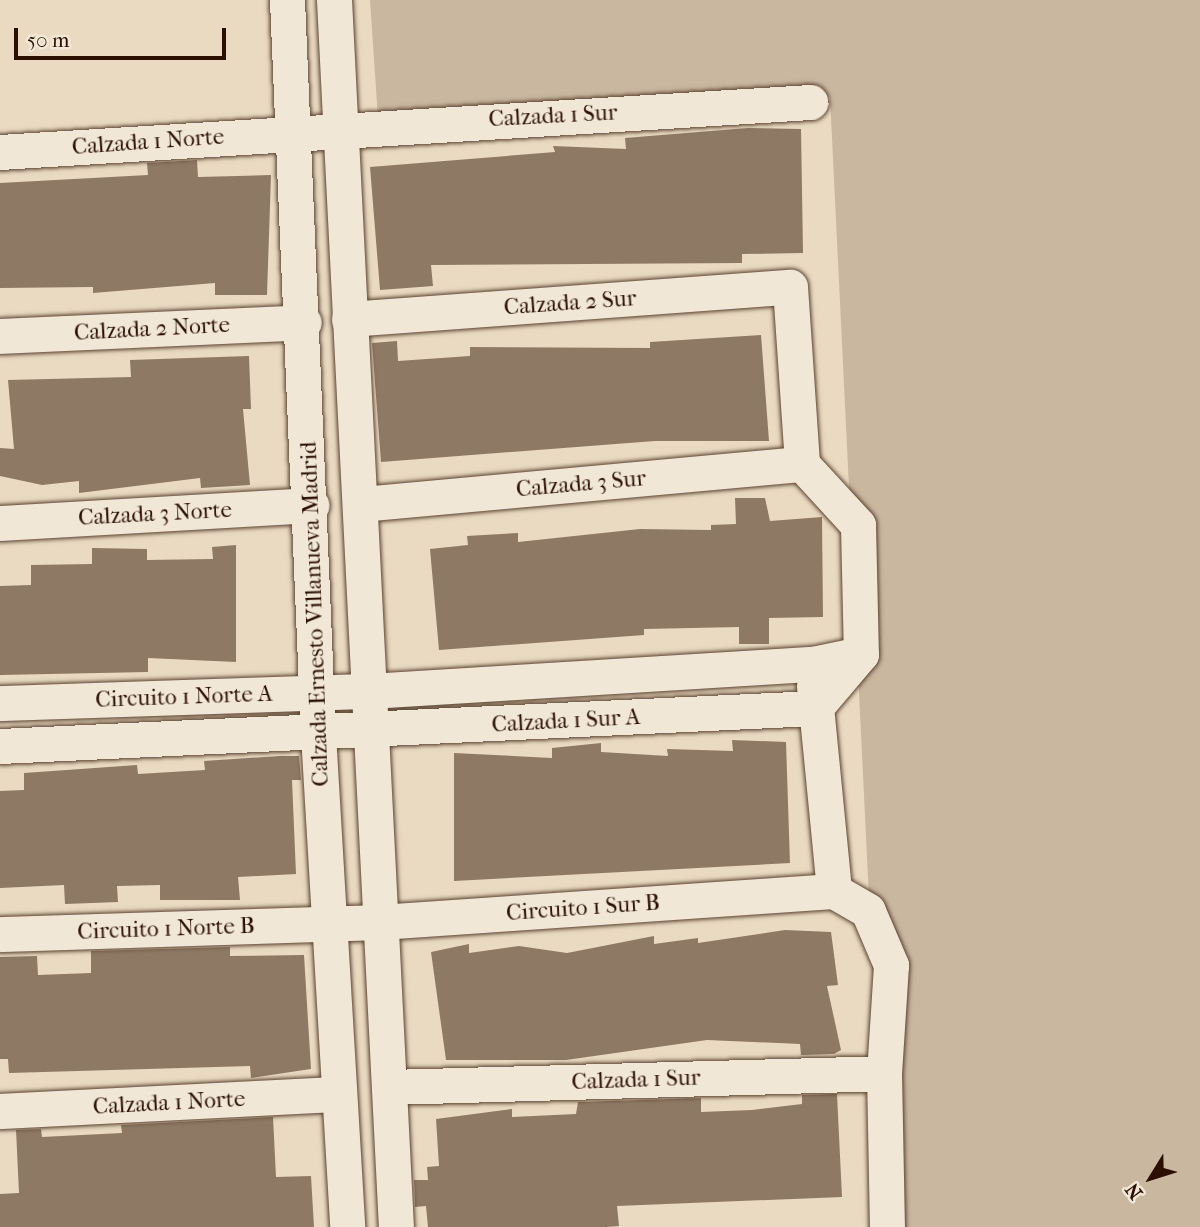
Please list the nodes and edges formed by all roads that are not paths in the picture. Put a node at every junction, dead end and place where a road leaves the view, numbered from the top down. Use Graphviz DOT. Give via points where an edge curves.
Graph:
graph roads {
  1 [pos="287,0"];
  2 [pos="334,0"];
  3 [pos="810,103"];
  4 [pos="338,128"];
  5 [pos="296,132"];
  6 [pos="0,152"];
  7 [pos="349,319"];
  8 [pos="304,322"];
  9 [pos="0,336"];
  10 [pos="802,464"];
  11 [pos="361,504"];
  12 [pos="311,505"];
  13 [pos="0,523"];
  14 [pos="861,654"];
  15 [pos="813,664"];
  16 [pos="369,691"];
  17 [pos="316,693"];
  18 [pos="0,703"];
  19 [pos="815,708"];
  20 [pos="370,730"];
  21 [pos="318,734"];
  22 [pos="0,746"];
  23 [pos="834,891"];
  24 [pos="379,922"];
  25 [pos="332,923"];
  26 [pos="0,934"];
  27 [pos="884,1073"];
  28 [pos="389,1087"];
  29 [pos="338,1094"];
  30 [pos="0,1111"];
  31 [pos="347,1227"];
  32 [pos="396,1227"];
  33 [pos="887,1227"];
  1 -- 5 [label="street, Calzada Ernesto Villanueva Madrid"];
  2 -- 4 [label="street, Calzada Ernesto Villanueva Madrid"];
  3 -- 4 [label="street, Calzada 1 Sur"];
  4 -- 5 [label="street, Calzada 1 Sur"];
  4 -- 7 [label="street, Calzada Ernesto Villanueva Madrid"];
  5 -- 6 [label="street, Calzada 1 Norte"];
  5 -- 8 [label="street, Calzada Ernesto Villanueva Madrid"];
  7 -- 10 [label="street, Calzada 2 Sur" via="790,287"];
  7 -- 11 [label="street, Calzada Ernesto Villanueva Madrid"];
  8 -- 9 [label="street, Calzada 2 Norte"];
  8 -- 12 [label="street, Calzada Ernesto Villanueva Madrid"];
  10 -- 11 [label="street, Calzada 3 Sur"];
  10 -- 14 [label="street" via="858,524"];
  11 -- 16 [label="street, Calzada Ernesto Villanueva Madrid"];
  12 -- 13 [label="street, Calzada 3 Norte"];
  12 -- 17 [label="street, Calzada Ernesto Villanueva Madrid"];
  14 -- 15 [label="street, Calzada 1 Sur A"];
  14 -- 19 [label="street"];
  15 -- 16 [label="street, Calzada 1 Sur A"];
  15 -- 19 [label="street"];
  16 -- 17 [label="street, Circuito 1 Norte A"];
  16 -- 20 [label="street, Calzada Ernesto Villanueva Madrid"];
  17 -- 18 [label="street, Circuito 1 Norte A"];
  17 -- 21 [label="street, Calzada Ernesto Villanueva Madrid"];
  19 -- 20 [label="street, Calzada 1 Sur A"];
  19 -- 23 [label="street"];
  20 -- 21 [label="street, Calzada 1 Sur A"];
  20 -- 24 [label="street, Calzada Ernesto Villanueva Madrid"];
  21 -- 22 [label="street, Circuito 1 Norte A"];
  21 -- 25 [label="street, Calzada Ernesto Villanueva Madrid"];
  23 -- 24 [label="street, Circuito 1 Sur B"];
  23 -- 27 [label="street" via="868,911 891,965"];
  24 -- 25 [label="street, Circuito 1 Sur B"];
  24 -- 28 [label="street, Calzada Ernesto Villanueva Madrid"];
  25 -- 26 [label="street, Circuito 1 Norte B"];
  25 -- 29 [label="street, Calzada Ernesto Villanueva Madrid"];
  27 -- 28 [label="street, Calzada 1 Sur"];
  27 -- 33 [label="street"];
  28 -- 32 [label="street, Calzada Ernesto Villanueva Madrid"];
  29 -- 30 [label="street, Calzada 1 Norte"];
  29 -- 31 [label="street, Calzada Ernesto Villanueva Madrid"];
}
